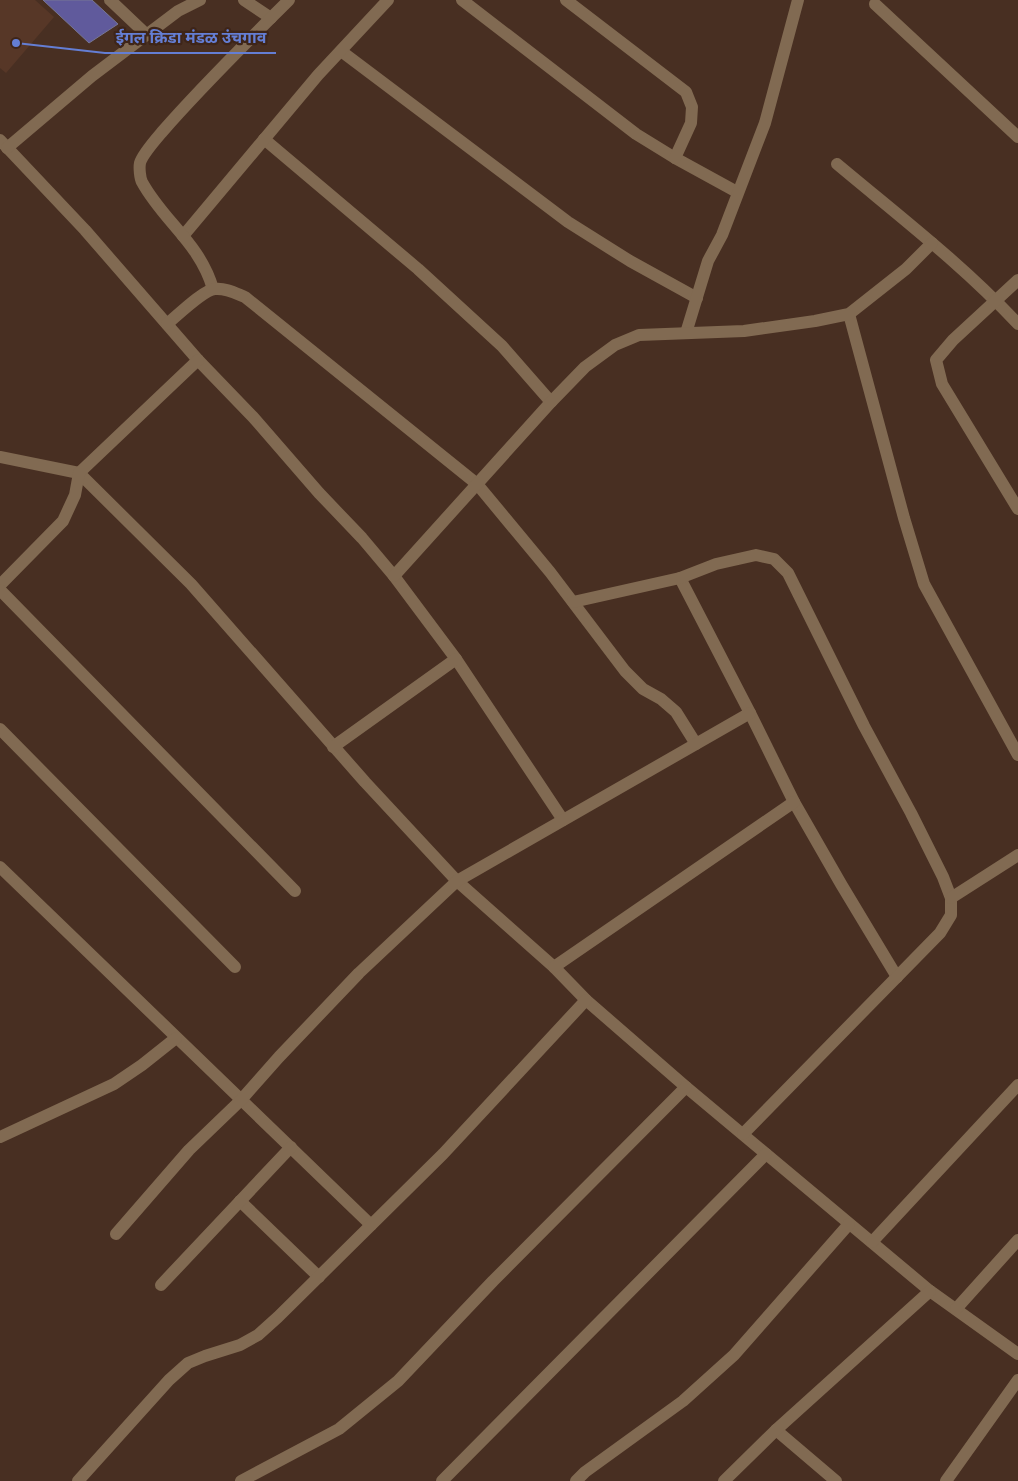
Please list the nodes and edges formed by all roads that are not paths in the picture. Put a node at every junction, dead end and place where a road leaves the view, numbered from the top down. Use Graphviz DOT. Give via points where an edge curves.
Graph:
graph roads {
  1 [pos="110,0"];
  2 [pos="200,0"];
  3 [pos="244,0"];
  4 [pos="289,0"];
  5 [pos="388,0"];
  6 [pos="462,0"];
  7 [pos="566,0"];
  8 [pos="798,0"];
  9 [pos="875,4"];
  10 [pos="271,18"];
  11 [pos="147,35"];
  12 [pos="341,50"];
  13 [pos="1018,137"];
  14 [pos="264,138"];
  15 [pos="4,144"];
  16 [pos="675,158"];
  17 [pos="837,164"];
  18 [pos="737,192"];
  19 [pos="183,236"];
  20 [pos="932,243"];
  21 [pos="1018,280"];
  22 [pos="213,289"];
  23 [pos="697,298"];
  24 [pos="996,300"];
  25 [pos="848,314"];
  26 [pos="167,324"];
  27 [pos="1018,324"];
  28 [pos="686,333"];
  29 [pos="198,360"];
  30 [pos="551,402"];
  31 [pos="0,457"];
  32 [pos="80,473"];
  33 [pos="477,484"];
  34 [pos="1018,508"];
  35 [pos="394,576"];
  36 [pos="680,578"];
  37 [pos="0,585"];
  38 [pos="0,590"];
  39 [pos="573,602"];
  40 [pos="456,659"];
  41 [pos="750,713"];
  42 [pos="0,729"];
  43 [pos="696,744"];
  44 [pos="333,747"];
  45 [pos="1018,755"];
  46 [pos="794,802"];
  47 [pos="562,820"];
  48 [pos="1018,855"];
  49 [pos="0,867"];
  50 [pos="457,881"];
  51 [pos="295,891"];
  52 [pos="951,898"];
  53 [pos="235,967"];
  54 [pos="554,968"];
  55 [pos="897,977"];
  56 [pos="586,1000"];
  57 [pos="176,1038"];
  58 [pos="1018,1085"];
  59 [pos="686,1087"];
  60 [pos="241,1100"];
  61 [pos="743,1134"];
  62 [pos="0,1137"];
  63 [pos="291,1147"];
  64 [pos="766,1154"];
  65 [pos="240,1201"];
  66 [pos="849,1224"];
  67 [pos="371,1225"];
  68 [pos="116,1234"];
  69 [pos="1018,1240"];
  70 [pos="872,1242"];
  71 [pos="318,1277"];
  72 [pos="161,1285"];
  73 [pos="930,1291"];
  74 [pos="956,1309"];
  75 [pos="1018,1354"];
  76 [pos="1018,1380"];
  77 [pos="776,1430"];
  78 [pos="78,1481"];
  79 [pos="241,1481"];
  80 [pos="442,1481"];
  81 [pos="576,1481"];
  82 [pos="724,1481"];
  83 [pos="836,1481"];
  84 [pos="946,1481"];
  1 -- 11 [label="street"];
  2 -- 11 [label="street" via="178,11"];
  3 -- 10 [label="street"];
  4 -- 10 [label="street"];
  5 -- 12 [label="street"];
  6 -- 16 [label="street" via="636,134"];
  7 -- 16 [label="street" via="686,92 692,106 692,123"];
  8 -- 18 [label="street" via="765,123"];
  9 -- 13 [label="street"];
  10 -- 19 [label="street" via="183,108 140,162 141,180"];
  11 -- 15 [label="street"];
  12 -- 14 [label="street"];
  12 -- 23 [label="street" via="568,222"];
  14 -- 19 [label="street"];
  14 -- 30 [label="street" via="418,269 502,346"];
  15 -- 26 [label="street"];
  16 -- 18 [label="street"];
  17 -- 20 [label="street"];
  18 -- 23 [label="street" via="722,235 708,260"];
  19 -- 22 [label="street" via="201,259"];
  20 -- 24 [label="street"];
  20 -- 25 [label="street" via="906,269"];
  21 -- 24 [label="street"];
  22 -- 26 [label="street"];
  22 -- 33 [label="street" via="230,290 245,297"];
  23 -- 28 [label="street"];
  24 -- 27 [label="street"];
  24 -- 34 [label="street" via="936,360 942,384"];
  25 -- 28 [label="street" via="765,328"];
  25 -- 45 [label="street" via="924,584"];
  26 -- 29 [label="street"];
  28 -- 30 [label="street" via="639,335 615,345 586,367"];
  29 -- 32 [label="street"];
  29 -- 35 [label="street"];
  30 -- 33 [label="street"];
  31 -- 32 [label="street"];
  32 -- 37 [label="street" via="75,495 63,521"];
  32 -- 44 [label="street" via="190,584"];
  33 -- 35 [label="street"];
  33 -- 39 [label="street"];
  35 -- 40 [label="street"];
  36 -- 39 [label="street"];
  36 -- 41 [label="street"];
  36 -- 52 [label="street" via="716,564 756,555 774,560 788,573"];
  38 -- 51 [label="street"];
  39 -- 43 [label="street" via="625,671 643,690 676,712"];
  40 -- 44 [label="street"];
  40 -- 47 [label="street"];
  41 -- 43 [label="street"];
  41 -- 46 [label="street"];
  42 -- 53 [label="street"];
  43 -- 47 [label="street"];
  44 -- 50 [label="street"];
  46 -- 54 [label="street"];
  46 -- 55 [label="street"];
  47 -- 50 [label="street"];
  48 -- 52 [label="street"];
  49 -- 57 [label="street"];
  50 -- 54 [label="street"];
  50 -- 60 [label="street" via="359,973"];
  52 -- 55 [label="street" via="951,915 940,933"];
  54 -- 56 [label="street"];
  55 -- 61 [label="street"];
  56 -- 59 [label="street"];
  56 -- 67 [label="street" via="443,1154"];
  57 -- 60 [label="street"];
  57 -- 62 [label="street" via="114,1084"];
  58 -- 70 [label="street"];
  59 -- 61 [label="street"];
  59 -- 79 [label="street" via="398,1381 339,1429"];
  60 -- 63 [label="street"];
  60 -- 68 [label="street" via="189,1150"];
  61 -- 64 [label="street"];
  63 -- 65 [label="street"];
  63 -- 67 [label="street"];
  64 -- 66 [label="street"];
  64 -- 80 [label="street"];
  65 -- 71 [label="street"];
  65 -- 72 [label="street"];
  66 -- 70 [label="street"];
  66 -- 81 [label="street" via="734,1355 683,1401"];
  67 -- 71 [label="street"];
  69 -- 74 [label="street"];
  70 -- 73 [label="street"];
  71 -- 78 [label="street" via="258,1335 188,1364 169,1380"];
  73 -- 74 [label="street"];
  73 -- 77 [label="street"];
  74 -- 75 [label="street"];
  76 -- 84 [label="street"];
  77 -- 82 [label="street"];
  77 -- 83 [label="street"];
}
